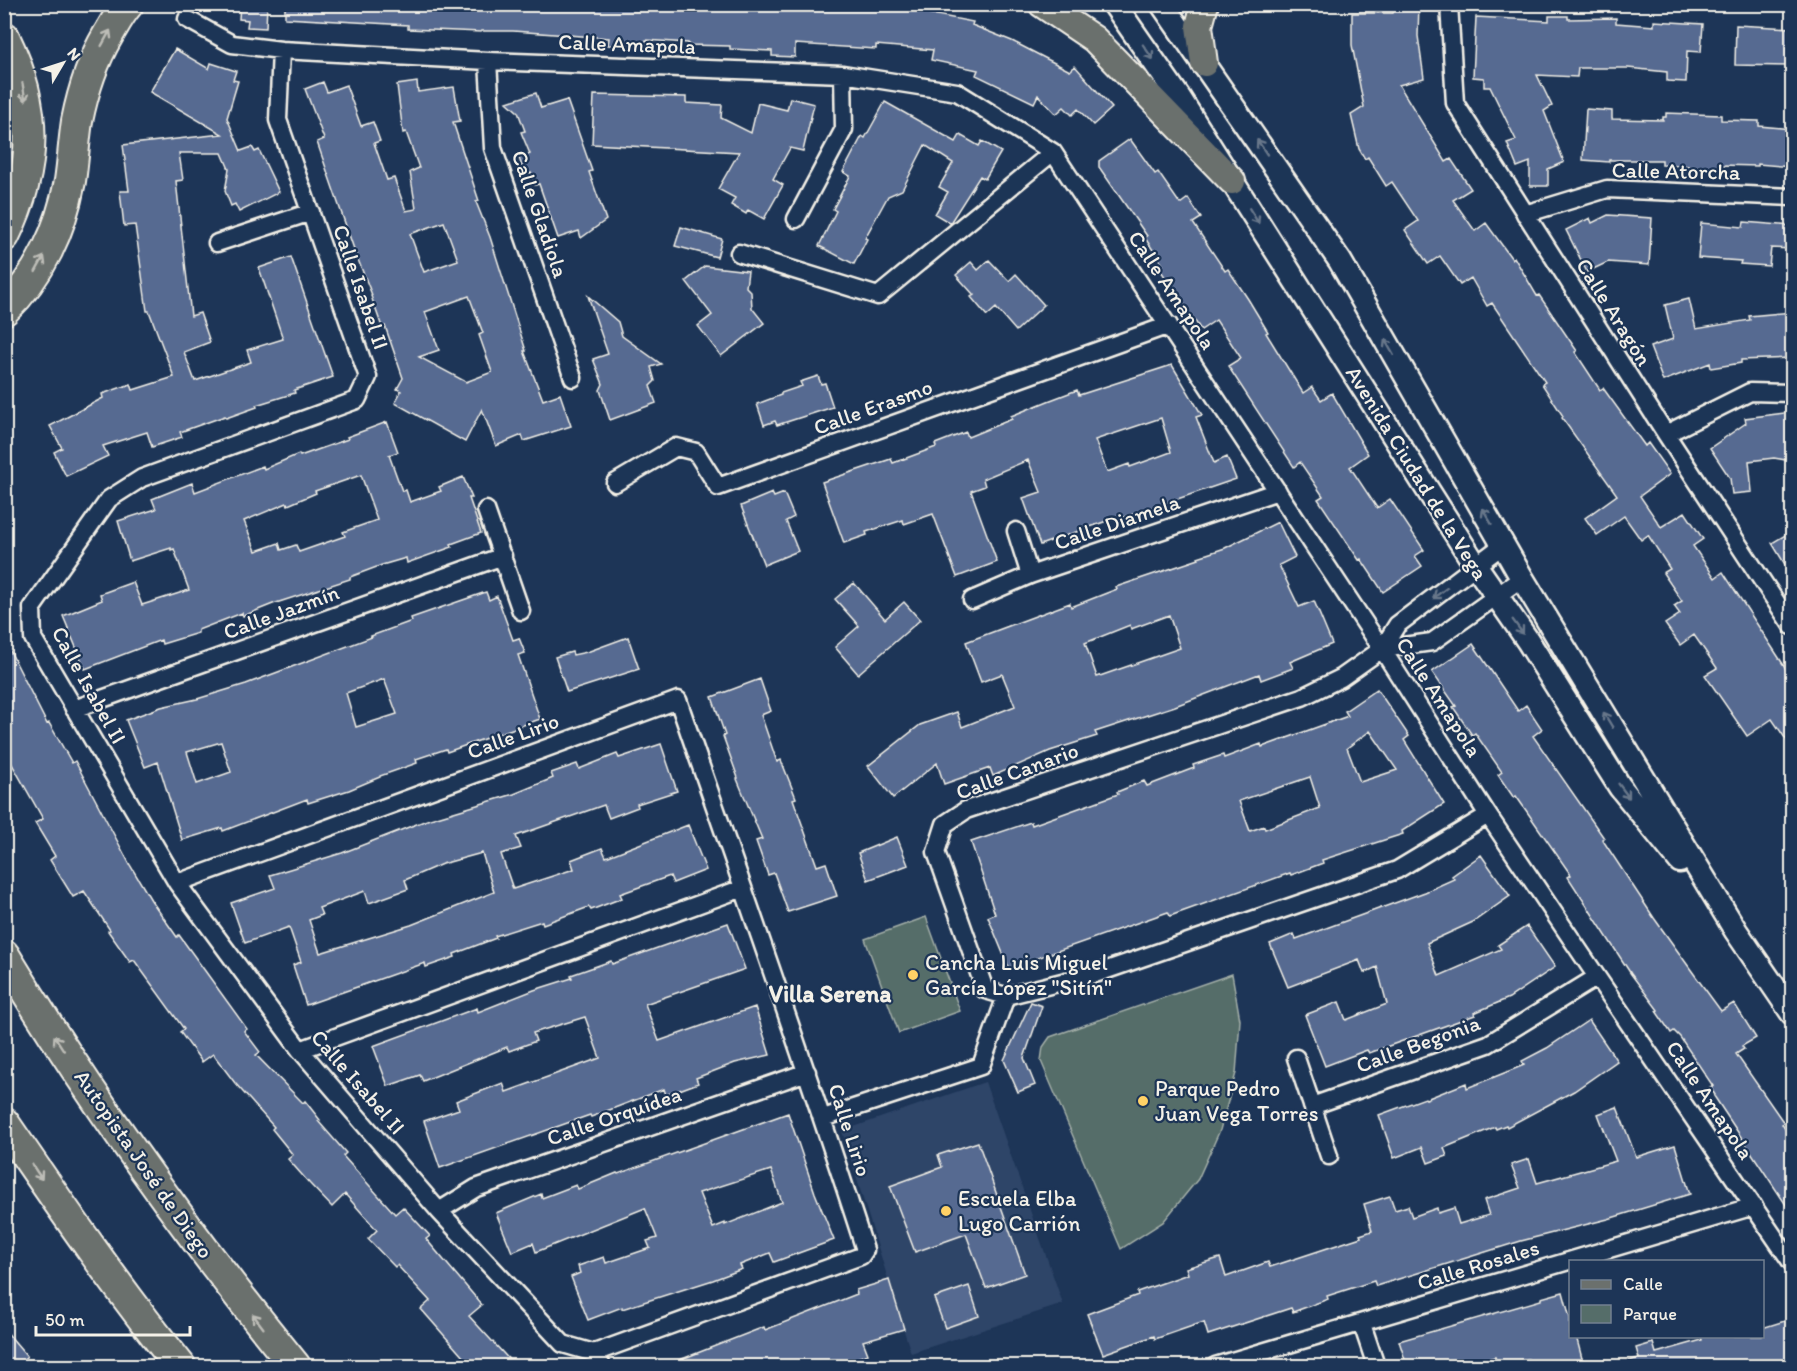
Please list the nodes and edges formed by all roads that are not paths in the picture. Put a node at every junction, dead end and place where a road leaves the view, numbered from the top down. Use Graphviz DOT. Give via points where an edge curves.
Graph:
graph roads {
  1 [pos="128,4"];
  2 [pos="1042,4"];
  3 [pos="1114,4"];
  4 [pos="1162,4"];
  5 [pos="1205,4"];
  6 [pos="1449,4"];
  7 [pos="187,19"];
  8 [pos="4,37"];
  9 [pos="281,50"];
  10 [pos="488,61"];
  11 [pos="1204,63"];
  12 [pos="843,74"];
  13 [pos="1053,152"];
  14 [pos="1232,181"];
  15 [pos="1792,197"];
  16 [pos="311,212"];
  17 [pos="1526,214"];
  18 [pos="796,219"];
  19 [pos="4,236"];
  20 [pos="217,243"];
  21 [pos="739,253"];
  22 [pos="4,310"];
  23 [pos="1169,325"];
  24 [pos="573,378"];
  25 [pos="1792,393"];
  26 [pos="1666,434"];
  27 [pos="615,483"];
  28 [pos="1278,491"];
  29 [pos="486,510"];
  30 [pos="1016,531"];
  31 [pos="1503,545"];
  32 [pos="503,556"];
  33 [pos="1476,566"];
  34 [pos="1030,575"];
  35 [pos="1522,578"];
  36 [pos="1496,597"];
  37 [pos="972,600"];
  38 [pos="521,611"];
  39 [pos="1792,626"];
  40 [pos="1382,649"];
  41 [pos="74,709"];
  42 [pos="1488,814"];
  43 [pos="177,883"];
  44 [pos="743,888"];
  45 [pos="1737,931"];
  46 [pos="4,955"];
  47 [pos="1597,977"];
  48 [pos="1006,996"];
  49 [pos="1792,1014"];
  50 [pos="300,1050"];
  51 [pos="1296,1058"];
  52 [pos="807,1072"];
  53 [pos="1312,1106"];
  54 [pos="823,1118"];
  55 [pos="4,1123"];
  56 [pos="1329,1156"];
  57 [pos="1754,1206"];
  58 [pos="440,1211"];
  59 [pos="1575,1260"];
  60 [pos="1569,1262"];
  61 [pos="1792,1263"];
  62 [pos="1362,1324"];
  63 [pos="598,1360"];
  64 [pos="180,1366"];
  65 [pos="295,1366"];
  66 [pos="1215,1366"];
  67 [pos="1376,1366"];
  22 -- 1 [label="highway, one-way" via="33,279 54,237 70,181 77,123 92,68"];
  2 -- 14 [label="main road" via="1094,39"];
  3 -- 14 [label="street, Avenida Ciudad de la Vega, one-way"];
  4 -- 11 [label="street, Avenida Ciudad de la Vega"];
  5 -- 11 [label="main road" via="1198,26"];
  6 -- 17 [label="street, Calle Aragón" via="1455,103"];
  7 -- 9 [label="street, Calle Amapola" via="232,44"];
  8 -- 19 [label="highway, one-way" via="22,77 29,133 24,187"];
  9 -- 10 [label="street, Calle Amapola"];
  9 -- 16 [label="street, Calle Isabel II" via="278,120"];
  10 -- 12 [label="street, Calle Amapola"];
  10 -- 24 [label="street, Calle Gladiola" via="493,148"];
  31 -- 11 [label="street, Avenida Ciudad de la Vega, one-way" via="1340,261"];
  12 -- 13 [label="street, Calle Amapola" via="957,92"];
  12 -- 18 [label="street" via="844,129"];
  13 -- 21 [label="street" via="878,296"];
  13 -- 23 [label="street, Calle Amapola"];
  14 -- 33 [label="street, Avenida Ciudad de la Vega, one-way"];
  15 -- 17 [label="street, Calle Atorcha" via="1607,189"];
  16 -- 20 [label="street"];
  16 -- 41 [label="street, Calle Isabel II" via="368,377 361,392 357,400 142,478 109,499 32,608 33,638"];
  17 -- 26 [label="street, Calle Aragón"];
  23 -- 27 [label="street, Calle Erasmo" via="718,487 696,452 676,447"];
  23 -- 28 [label="street, Calle Amapola"];
  25 -- 26 [label="street" via="1750,392"];
  26 -- 39 [label="street, Calle Aragón"];
  28 -- 34 [label="street, Calle Diamela"];
  28 -- 40 [label="street, Calle Amapola"];
  29 -- 32 [label="street"];
  30 -- 34 [label="street"];
  31 -- 33 [label="street, Calle Canario"];
  31 -- 35 [label="street, Avenida Ciudad de la Vega"];
  32 -- 38 [label="street"];
  32 -- 41 [label="street, Calle Jazmín"];
  33 -- 36 [label="street, Avenida Ciudad de la Vega"];
  33 -- 40 [label="street, Calle Canario, one-way" via="1397,626"];
  34 -- 37 [label="street, Calle Diamela"];
  35 -- 36 [label="street"];
  45 -- 35 [label="street, Avenida Ciudad de la Vega, one-way"];
  36 -- 40 [label="street" via="1432,642"];
  36 -- 45 [label="street, Avenida Ciudad de la Vega, one-way" via="1620,787"];
  40 -- 42 [label="street, Calle Amapola"];
  40 -- 48 [label="street, Calle Canario" via="1341,678 1302,697 966,810 945,824 936,852 986,990"];
  41 -- 43 [label="street, Calle Isabel II"];
  42 -- 47 [label="street, Calle Amapola"];
  42 -- 48 [label="street" via="1397,870 1098,973"];
  43 -- 44 [label="street, Calle Lirio" via="678,700"];
  43 -- 50 [label="street, Calle Isabel II"];
  44 -- 50 [label="street"];
  44 -- 52 [label="street, Calle Lirio"];
  45 -- 49 [label="street, Avenida Ciudad de la Vega"];
  65 -- 46 [label="highway, Autopista José de Diego, one-way" via="157,1187"];
  47 -- 53 [label="street, Calle Begonia" via="1488,1044"];
  47 -- 57 [label="street, Calle Amapola"];
  48 -- 54 [label="street" via="981,1066"];
  50 -- 58 [label="street, Calle Isabel II"];
  51 -- 53 [label="street"];
  52 -- 54 [label="street, Calle Lirio"];
  52 -- 58 [label="street, Calle Orquídea" via="476,1188"];
  53 -- 56 [label="street"];
  54 -- 63 [label="street, Calle Lirio" via="865,1250 861,1256"];
  55 -- 64 [label="highway, one-way" via="76,1228"];
  57 -- 59 [label="street, Calle Rosales"];
  57 -- 61 [label="street, Calle Amapola"];
  58 -- 63 [label="street, Calle Isabel II" via="563,1344"];
  60 -- 62 [label="street, Calle Rosales"];
  62 -- 66 [label="street, Calle Rosales"];
  62 -- 67 [label="street"];
}
